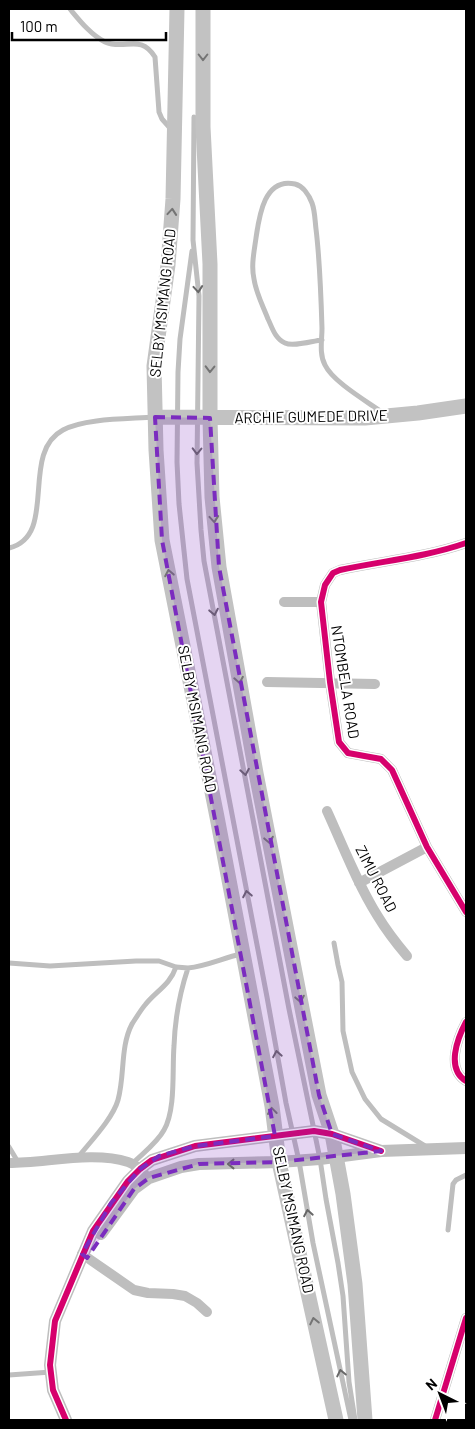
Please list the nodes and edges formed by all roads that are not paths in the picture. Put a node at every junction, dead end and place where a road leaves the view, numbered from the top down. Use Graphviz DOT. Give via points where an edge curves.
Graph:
graph roads {
  1 [pos="70,9"];
  2 [pos="177,9"];
  3 [pos="203,9"];
  4 [pos="194,117"];
  5 [pos="174,132"];
  6 [pos="193,240"];
  7 [pos="322,340"];
  8 [pos="466,406"];
  9 [pos="389,416"];
  10 [pos="155,417"];
  11 [pos="178,418"];
  12 [pos="204,418"];
  13 [pos="466,542"];
  14 [pos="9,548"];
  15 [pos="284,602"];
  16 [pos="321,602"];
  17 [pos="267,682"];
  18 [pos="330,682"];
  19 [pos="375,684"];
  20 [pos="327,811"];
  21 [pos="427,847"];
  22 [pos="359,883"];
  23 [pos="466,912"];
  24 [pos="334,943"];
  25 [pos="243,954"];
  26 [pos="407,956"];
  27 [pos="9,963"];
  28 [pos="176,967"];
  29 [pos="188,968"];
  30 [pos="466,1022"];
  31 [pos="466,1081"];
  32 [pos="314,1130"];
  33 [pos="293,1134"];
  34 [pos="332,1134"];
  35 [pos="275,1136"];
  36 [pos="9,1147"];
  37 [pos="466,1148"];
  38 [pos="381,1150"];
  39 [pos="432,1150"];
  40 [pos="337,1157"];
  41 [pos="77,1159"];
  42 [pos="320,1159"];
  43 [pos="299,1161"];
  44 [pos="279,1162"];
  45 [pos="14,1163"];
  46 [pos="140,1170"];
  47 [pos="466,1175"];
  48 [pos="448,1230"];
  49 [pos="83,1260"];
  50 [pos="207,1312"];
  51 [pos="466,1318"];
  52 [pos="50,1372"];
  53 [pos="9,1375"];
  54 [pos="66,1420"];
  55 [pos="336,1420"];
  56 [pos="351,1420"];
  57 [pos="355,1420"];
  58 [pos="365,1420"];
  59 [pos="435,1420"];
  1 -- 5 [label="lane" via="89,30 106,42 138,44 151,51 155,58 159,112"];
  2 -- 5 [label="main road, SELBY MSIMANG ROAD"];
  3 -- 12 [label="main road, one-way" via="203,127 210,264"];
  4 -- 6 [label="lane"];
  10 -- 5 [label="main road, SELBY MSIMANG ROAD, one-way" via="154,366 168,265"];
  6 -- 11 [label="lane" via="180,339"];
  6 -- 12 [label="lane, one-way" via="199,296"];
  7 -- 7 [label="lane" via="290,344 279,340 254,281 252,268 260,213 265,199 275,187 288,183 297,184 305,190 312,204 318,246"];
  7 -- 9 [label="lane" via="321,349 328,371"];
  8 -- 9 [label="main road, ARCHIE GUMEDE DRIVE"];
  9 -- 12 [label="main road, ARCHIE GUMEDE DRIVE"];
  10 -- 11 [label="main road, ARCHIE GUMEDE DRIVE"];
  10 -- 14 [label="lane" via="73,426 50,440 42,457 34,525 21,543"];
  25 -- 10 [label="main road, SELBY MSIMANG ROAD, one-way" via="162,540"];
  11 -- 12 [label="main road, ARCHIE GUMEDE DRIVE"];
  33 -- 11 [label="lane, one-way" via="187,579 178,504"];
  12 -- 32 [label="lane, one-way" via="197,464 204,561"];
  12 -- 34 [label="main road, one-way" via="219,567 319,1095"];
  13 -- 16 [label="street, NTOMBELA ROAD" via="412,557 340,570 333,573 325,585"];
  15 -- 16 [label="street"];
  16 -- 18 [label="street, NTOMBELA ROAD"];
  17 -- 18 [label="street"];
  18 -- 19 [label="street"];
  18 -- 21 [label="street, NTOMBELA ROAD" via="339,742 348,753 381,759 388,764"];
  20 -- 22 [label="street, ZIMU ROAD"];
  21 -- 22 [label="street"];
  21 -- 23 [label="street, NTOMBELA ROAD"];
  22 -- 26 [label="street, ZIMU ROAD"];
  24 -- 39 [label="lane" via="342,982 343,1031 352,1072 365,1099 381,1119"];
  25 -- 29 [label="lane"];
  35 -- 25 [label="main road, SELBY MSIMANG ROAD, one-way"];
  27 -- 28 [label="lane" via="50,966 159,961"];
  28 -- 29 [label="lane"];
  28 -- 41 [label="lane" via="168,982 145,1004 132,1025 123,1056 118,1102"];
  29 -- 46 [label="lane" via="178,999 170,1113 165,1129 151,1146"];
  30 -- 31 [label="street" via="459,1036 455,1064 460,1077"];
  32 -- 33 [label="street"];
  32 -- 34 [label="street"];
  32 -- 42 [label="lane"];
  33 -- 35 [label="street"];
  33 -- 43 [label="lane"];
  34 -- 38 [label="street"];
  34 -- 40 [label="main road"];
  35 -- 44 [label="main road, SELBY MSIMANG ROAD"];
  35 -- 46 [label="street" via="195,1146 159,1156"];
  36 -- 45 [label="lane"];
  37 -- 39 [label="street"];
  38 -- 39 [label="street"];
  38 -- 40 [label="street"];
  40 -- 42 [label="street"];
  40 -- 58 [label="main road" via="355,1284"];
  41 -- 45 [label="street"];
  41 -- 46 [label="street" via="116,1159"];
  42 -- 43 [label="street"];
  42 -- 57 [label="lane" via="343,1296"];
  43 -- 44 [label="street"];
  56 -- 43 [label="lane, one-way"];
  44 -- 46 [label="street, one-way" via="199,1164"];
  55 -- 44 [label="main road, SELBY MSIMANG ROAD, one-way"];
  46 -- 49 [label="street" via="128,1181 93,1231"];
  47 -- 48 [label="lane" via="453,1184"];
  49 -- 50 [label="street" via="134,1290 185,1296"];
  49 -- 52 [label="street" via="55,1321"];
  51 -- 59 [label="street"];
  52 -- 53 [label="lane"];
  52 -- 54 [label="street" via="53,1390"];
}
